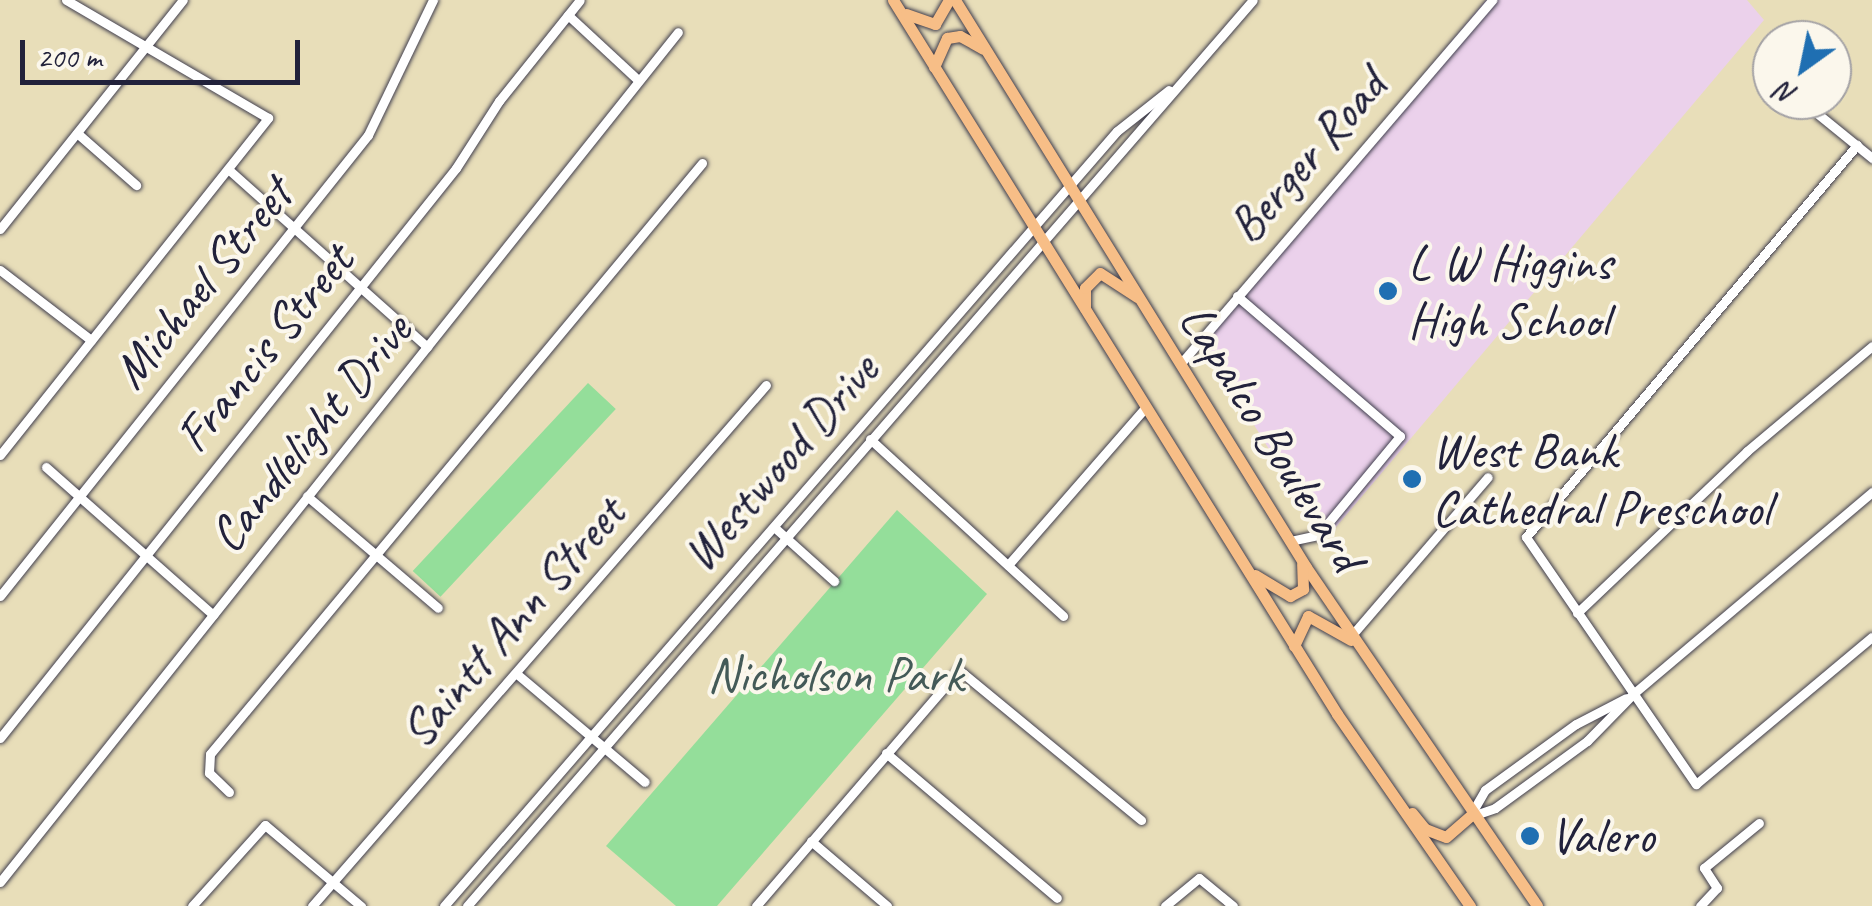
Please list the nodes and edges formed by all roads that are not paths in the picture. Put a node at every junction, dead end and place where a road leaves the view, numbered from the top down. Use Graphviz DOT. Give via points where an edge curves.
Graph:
graph roads {
  1 [pos="66,0"];
  2 [pos="183,0"];
  3 [pos="433,0"];
  4 [pos="580,0"];
  5 [pos="952,0"];
  6 [pos="1253,0"];
  7 [pos="1492,0"];
  8 [pos="896,4"];
  9 [pos="568,15"];
  10 [pos="678,32"];
  11 [pos="146,46"];
  12 [pos="986,51"];
  13 [pos="934,67"];
  14 [pos="638,80"];
  15 [pos="1183,80"];
  16 [pos="1826,120"];
  17 [pos="77,134"];
  18 [pos="1857,145"];
  19 [pos="1872,158"];
  20 [pos="702,163"];
  21 [pos="228,169"];
  22 [pos="1070,184"];
  23 [pos="136,185"];
  24 [pos="1079,198"];
  25 [pos="1032,227"];
  26 [pos="294,228"];
  27 [pos="0,229"];
  28 [pos="1043,242"];
  29 [pos="0,270"];
  30 [pos="360,288"];
  31 [pos="1237,296"];
  32 [pos="1144,302"];
  33 [pos="1084,308"];
  34 [pos="91,340"];
  35 [pos="1872,346"];
  36 [pos="427,347"];
  37 [pos="1182,362"];
  38 [pos="766,385"];
  39 [pos="1146,407"];
  40 [pos="870,440"];
  41 [pos="0,454"];
  42 [pos="46,466"];
  43 [pos="1488,476"];
  44 [pos="1872,492"];
  45 [pos="80,496"];
  46 [pos="307,496"];
  47 [pos="774,528"];
  48 [pos="787,539"];
  49 [pos="1290,541"];
  50 [pos="378,554"];
  51 [pos="146,556"];
  52 [pos="1302,559"];
  53 [pos="1008,566"];
  54 [pos="1247,570"];
  55 [pos="834,581"];
  56 [pos="0,596"];
  57 [pos="438,608"];
  58 [pos="1577,613"];
  59 [pos="212,616"];
  60 [pos="1063,616"];
  61 [pos="1872,637"];
  62 [pos="1355,640"];
  63 [pos="1294,646"];
  64 [pos="517,674"];
  65 [pos="1633,694"];
  66 [pos="0,738"];
  67 [pos="590,738"];
  68 [pos="604,749"];
  69 [pos="886,753"];
  70 [pos="1374,768"];
  71 [pos="645,782"];
  72 [pos="229,792"];
  73 [pos="1470,816"];
  74 [pos="1141,820"];
  75 [pos="1759,823"];
  76 [pos="811,841"];
  77 [pos="0,882"];
  78 [pos="333,882"];
  79 [pos="1056,898"];
  80 [pos="192,906"];
  81 [pos="312,906"];
  82 [pos="361,906"];
  83 [pos="444,906"];
  84 [pos="467,906"];
  85 [pos="756,906"];
  86 [pos="887,906"];
  87 [pos="1165,906"];
  88 [pos="1232,906"];
  89 [pos="1470,906"];
  90 [pos="1537,906"];
  91 [pos="1700,906"];
  1 -- 11 [label="street"];
  2 -- 11 [label="street"];
  3 -- 26 [label="street, Michael Street" via="382,114"];
  4 -- 9 [label="street, Francis Street"];
  5 -- 8 [label="main road" via="944,16 926,25"];
  5 -- 12 [label="main road, Lapalco Boulevard"];
  6 -- 15 [label="street, Westwood Drive"];
  7 -- 31 [label="street, Berger Road"];
  8 -- 13 [label="main road, Lapalco Boulevard"];
  9 -- 14 [label="street"];
  9 -- 30 [label="street, Francis Street"];
  10 -- 14 [label="street, Candlelight Drive"];
  11 -- 17 [label="street"];
  11 -- 21 [label="street" via="268,118"];
  12 -- 13 [label="main road" via="960,36 948,38"];
  12 -- 22 [label="main road, Lapalco Boulevard"];
  13 -- 25 [label="main road, Lapalco Boulevard"];
  14 -- 36 [label="street, Candlelight Drive"];
  15 -- 22 [label="street, Westwood Drive" via="1123,124"];
  15 -- 24 [label="street, Westwood Drive"];
  16 -- 18 [label="street"];
  17 -- 23 [label="street"];
  17 -- 27 [label="street"];
  18 -- 19 [label="street"];
  18 -- 58 [label="street" via="1526,537"];
  20 -- 50 [label="street"];
  21 -- 26 [label="street"];
  21 -- 34 [label="street"];
  22 -- 24 [label="main road, Lapalco Boulevard"];
  22 -- 25 [label="street, Westwood Drive"];
  24 -- 28 [label="street, Westwood Drive"];
  24 -- 32 [label="main road, Lapalco Boulevard"];
  25 -- 28 [label="main road, Lapalco Boulevard"];
  25 -- 47 [label="street, Westwood Drive"];
  26 -- 30 [label="street"];
  26 -- 45 [label="street, Michael Street"];
  28 -- 33 [label="main road, Lapalco Boulevard"];
  28 -- 40 [label="street, Westwood Drive"];
  29 -- 34 [label="street"];
  30 -- 36 [label="street"];
  30 -- 51 [label="street, Francis Street"];
  31 -- 37 [label="street, Berger Road"];
  31 -- 49 [label="street" via="1400,436 1318,535"];
  32 -- 33 [label="main road" via="1100,273 1084,288"];
  32 -- 37 [label="main road, Lapalco Boulevard"];
  33 -- 39 [label="main road, Lapalco Boulevard"];
  34 -- 41 [label="street"];
  35 -- 58 [label="street" via="1748,451"];
  36 -- 46 [label="street, Candlelight Drive"];
  37 -- 49 [label="main road, Lapalco Boulevard"];
  38 -- 64 [label="street, Saintt Ann Street"];
  39 -- 53 [label="street"];
  39 -- 54 [label="main road, Lapalco Boulevard"];
  40 -- 48 [label="street, Westwood Drive"];
  40 -- 53 [label="street"];
  42 -- 45 [label="street"];
  43 -- 62 [label="street"];
  44 -- 65 [label="street"];
  45 -- 51 [label="street"];
  45 -- 56 [label="street, Michael Street"];
  46 -- 50 [label="street"];
  46 -- 59 [label="street, Candlelight Drive"];
  47 -- 48 [label="street"];
  47 -- 67 [label="street, Westwood Drive"];
  48 -- 55 [label="street"];
  48 -- 68 [label="street, Westwood Drive"];
  49 -- 52 [label="main road, Lapalco Boulevard"];
  50 -- 57 [label="street"];
  50 -- 72 [label="street" via="210,754 209,773"];
  51 -- 59 [label="street"];
  51 -- 66 [label="street, Francis Street"];
  52 -- 54 [label="main road" via="1303,588 1290,596"];
  52 -- 62 [label="main road, Lapalco Boulevard"];
  53 -- 60 [label="street"];
  54 -- 63 [label="main road, Lapalco Boulevard"];
  58 -- 65 [label="street"];
  59 -- 77 [label="street, Candlelight Drive"];
  61 -- 65 [label="street" via="1696,784"];
  62 -- 63 [label="main road" via="1308,616"];
  62 -- 73 [label="main road, Lapalco Boulevard"];
  63 -- 70 [label="main road, Lapalco Boulevard"];
  64 -- 67 [label="street"];
  64 -- 78 [label="street, Saintt Ann Street"];
  65 -- 73 [label="street" via="1588,741 1495,808"];
  65 -- 73 [label="street" via="1576,724 1485,790"];
  67 -- 68 [label="street"];
  67 -- 83 [label="street, Westwood Drive"];
  68 -- 71 [label="street"];
  68 -- 84 [label="street, Westwood Drive"];
  69 -- 74 [label="street" via="959,670"];
  69 -- 76 [label="street"];
  69 -- 79 [label="street"];
  70 -- 73 [label="main road" via="1432,833 1451,836"];
  70 -- 89 [label="main road, Lapalco Boulevard"];
  73 -- 90 [label="main road, Lapalco Boulevard"];
  75 -- 91 [label="street" via="1704,868 1716,888"];
  76 -- 85 [label="street"];
  76 -- 86 [label="street"];
  78 -- 80 [label="street" via="265,825"];
  78 -- 81 [label="street, Saintt Ann Street"];
  78 -- 82 [label="street"];
  87 -- 88 [label="street" via="1198,878"];
}
